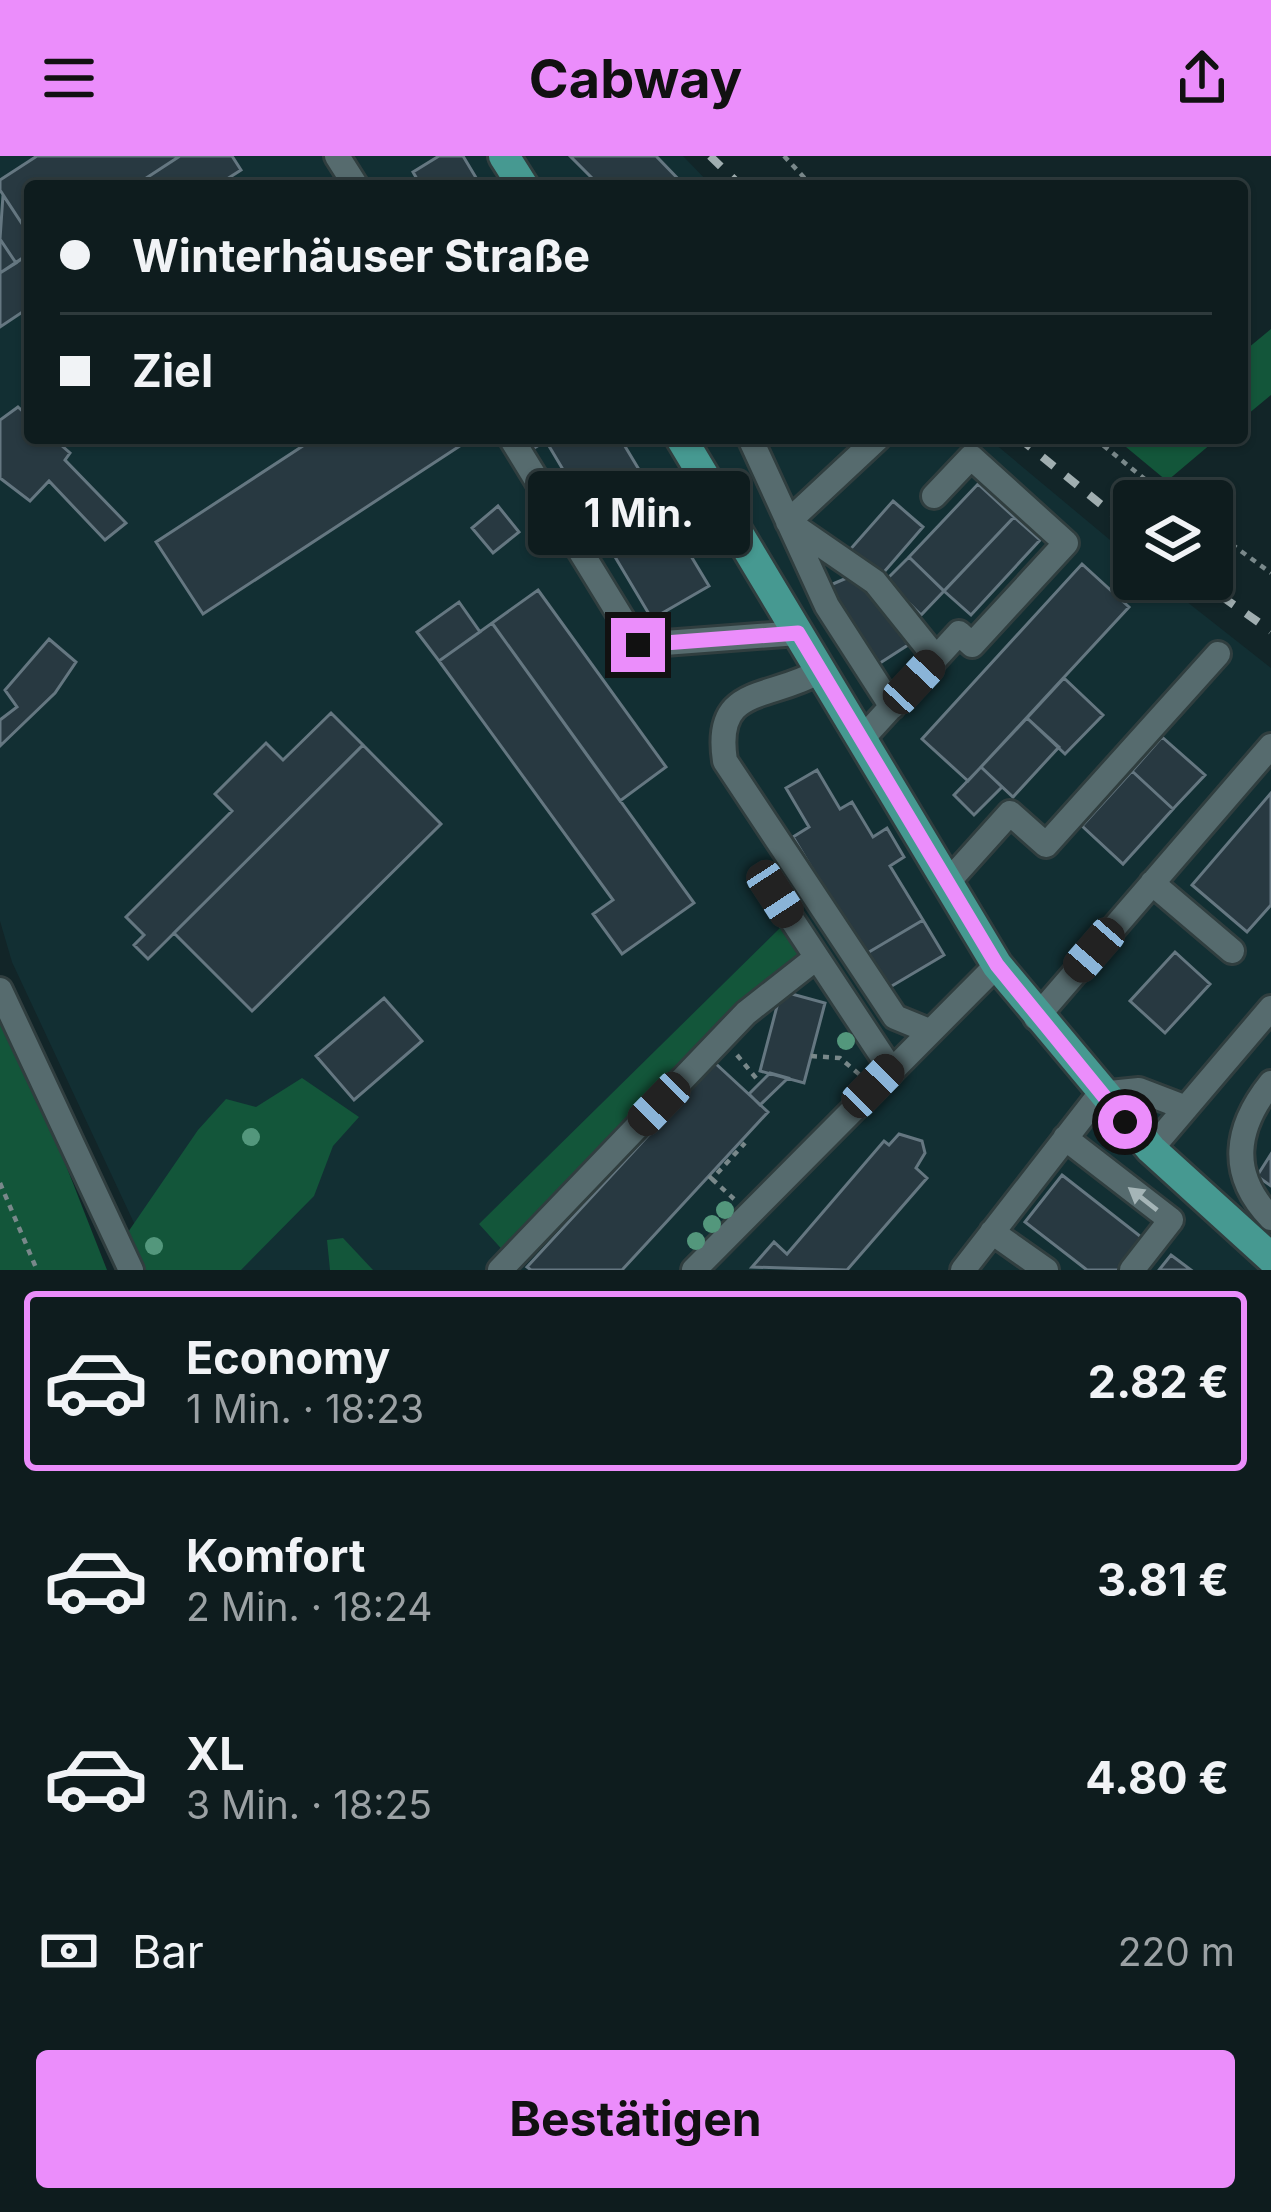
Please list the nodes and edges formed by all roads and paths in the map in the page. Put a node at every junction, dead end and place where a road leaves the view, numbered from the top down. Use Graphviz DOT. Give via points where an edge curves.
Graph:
graph roads {
  1 [pos="784,156"];
  2 [pos="806,180"];
  3 [pos="515,444"];
  4 [pos="686,444"];
  5 [pos="753,444"];
  6 [pos="872,444"];
  7 [pos="1101,444"];
  8 [pos="1146,480"];
  9 [pos="934,496"];
  10 [pos="788,522"];
  11 [pos="1233,545"];
  12 [pos="1271,573"];
  13 [pos="798,633"];
  14 [pos="1218,654"];
  15 [pos="936,658"];
  16 [pos="820,671"];
  17 [pos="892,707"];
  18 [pos="860,741"];
  19 [pos="1271,746"];
  20 [pos="948,882"];
  21 [pos="1153,883"];
  22 [pos="775,894"];
  23 [pos="1232,950"];
  24 [pos="816,958"];
  25 [pos="997,965"];
  26 [pos="0,990"];
  27 [pos="1271,1007"];
  28 [pos="1036,1018"];
  29 [pos="929,1030"];
  30 [pos="723,1037"];
  31 [pos="811,1056"];
  32 [pos="881,1077"];
  33 [pos="760,1083"];
  34 [pos="1271,1083"];
  35 [pos="1100,1094"];
  36 [pos="1186,1108"];
  37 [pos="1065,1138"];
  38 [pos="745,1143"];
  39 [pos="1150,1149"];
  40 [pos="713,1180"];
  41 [pos="0,1183"];
  42 [pos="1271,1218"];
  43 [pos="992,1232"];
  44 [pos="1271,1258"];
  45 [pos="37,1270"];
  46 [pos="130,1270"];
  47 [pos="500,1270"];
  48 [pos="694,1270"];
  49 [pos="962,1270"];
  50 [pos="1046,1270"];
  51 [pos="1132,1270"];
  1 -- 2 [label="path"];
  3 -- 13 [label="street" via="638,645"];
  4 -- 13 [label="main road"];
  5 -- 10 [label="street"];
  6 -- 10 [label="street"];
  7 -- 8 [label="path"];
  9 -- 15 [label="street" via="971,457 1066,543 972,645 959,633"];
  10 -- 15 [label="street" via="875,582"];
  10 -- 17 [label="street" via="827,606"];
  11 -- 12 [label="path"];
  13 -- 16 [label="main road"];
  14 -- 20 [label="street" via="1046,845 1010,813"];
  15 -- 17 [label="street"];
  16 -- 18 [label="main road"];
  16 -- 29 [label="street" via="735,703 720,728 725,761 895,1017"];
  17 -- 18 [label="street"];
  18 -- 20 [label="main road"];
  19 -- 21 [label="street"];
  20 -- 25 [label="main road"];
  21 -- 23 [label="street"];
  21 -- 28 [label="street"];
  22 -- 24 [label="street"];
  24 -- 30 [label="street"];
  24 -- 32 [label="street"];
  25 -- 28 [label="main road"];
  25 -- 29 [label="street"];
  26 -- 46 [label="street"];
  27 -- 36 [label="street"];
  28 -- 35 [label="main road"];
  29 -- 32 [label="street"];
  30 -- 33 [label="path"];
  30 -- 47 [label="street"];
  31 -- 32 [label="path" via="840,1058"];
  32 -- 48 [label="street"];
  34 -- 42 [label="street" via="1242,1125 1239,1148 1252,1195"];
  35 -- 36 [label="street" via="1138,1090"];
  35 -- 37 [label="street"];
  35 -- 39 [label="main road"];
  36 -- 39 [label="street"];
  37 -- 43 [label="street"];
  51 -- 37 [label="street, one-way" via="1171,1220"];
  38 -- 40 [label="path"];
  39 -- 44 [label="main road"];
  41 -- 45 [label="path"];
  43 -- 49 [label="street"];
  43 -- 50 [label="street"];
}
